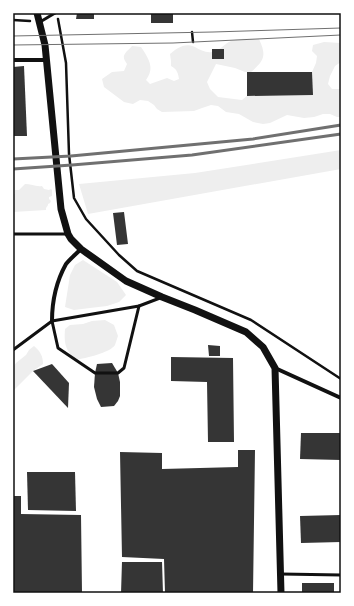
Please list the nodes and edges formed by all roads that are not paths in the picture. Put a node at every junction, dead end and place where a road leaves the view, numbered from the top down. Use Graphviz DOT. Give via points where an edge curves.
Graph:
graph roads {
  1 [pos="37,13"];
  2 [pos="56,13"];
  3 [pos="40,22"];
  4 [pos="13,60"];
  5 [pos="46,60"];
  6 [pos="13,234"];
  7 [pos="68,234"];
  8 [pos="81,249"];
  9 [pos="162,297"];
  10 [pos="139,306"];
  11 [pos="52,322"];
  12 [pos="13,350"];
  13 [pos="275,368"];
  14 [pos="341,398"];
  15 [pos="281,574"];
  16 [pos="341,575"];
  17 [pos="281,593"];
  1 -- 3 [label="street"];
  2 -- 3 [label="lane"];
  3 -- 5 [label="street"];
  4 -- 5 [label="street"];
  5 -- 7 [label="street" via="61,209"];
  6 -- 7 [label="lane"];
  7 -- 8 [label="street"];
  8 -- 9 [label="street" via="126,280"];
  8 -- 11 [label="street" via="67,263 56,284"];
  9 -- 10 [label="lane"];
  9 -- 13 [label="street" via="246,332 263,346"];
  10 -- 11 [label="lane"];
  10 -- 11 [label="lane" via="124,368 118,373 95,373 58,348"];
  11 -- 12 [label="lane"];
  13 -- 14 [label="street"];
  13 -- 15 [label="street"];
  15 -- 16 [label="lane"];
  15 -- 17 [label="street"];
}
